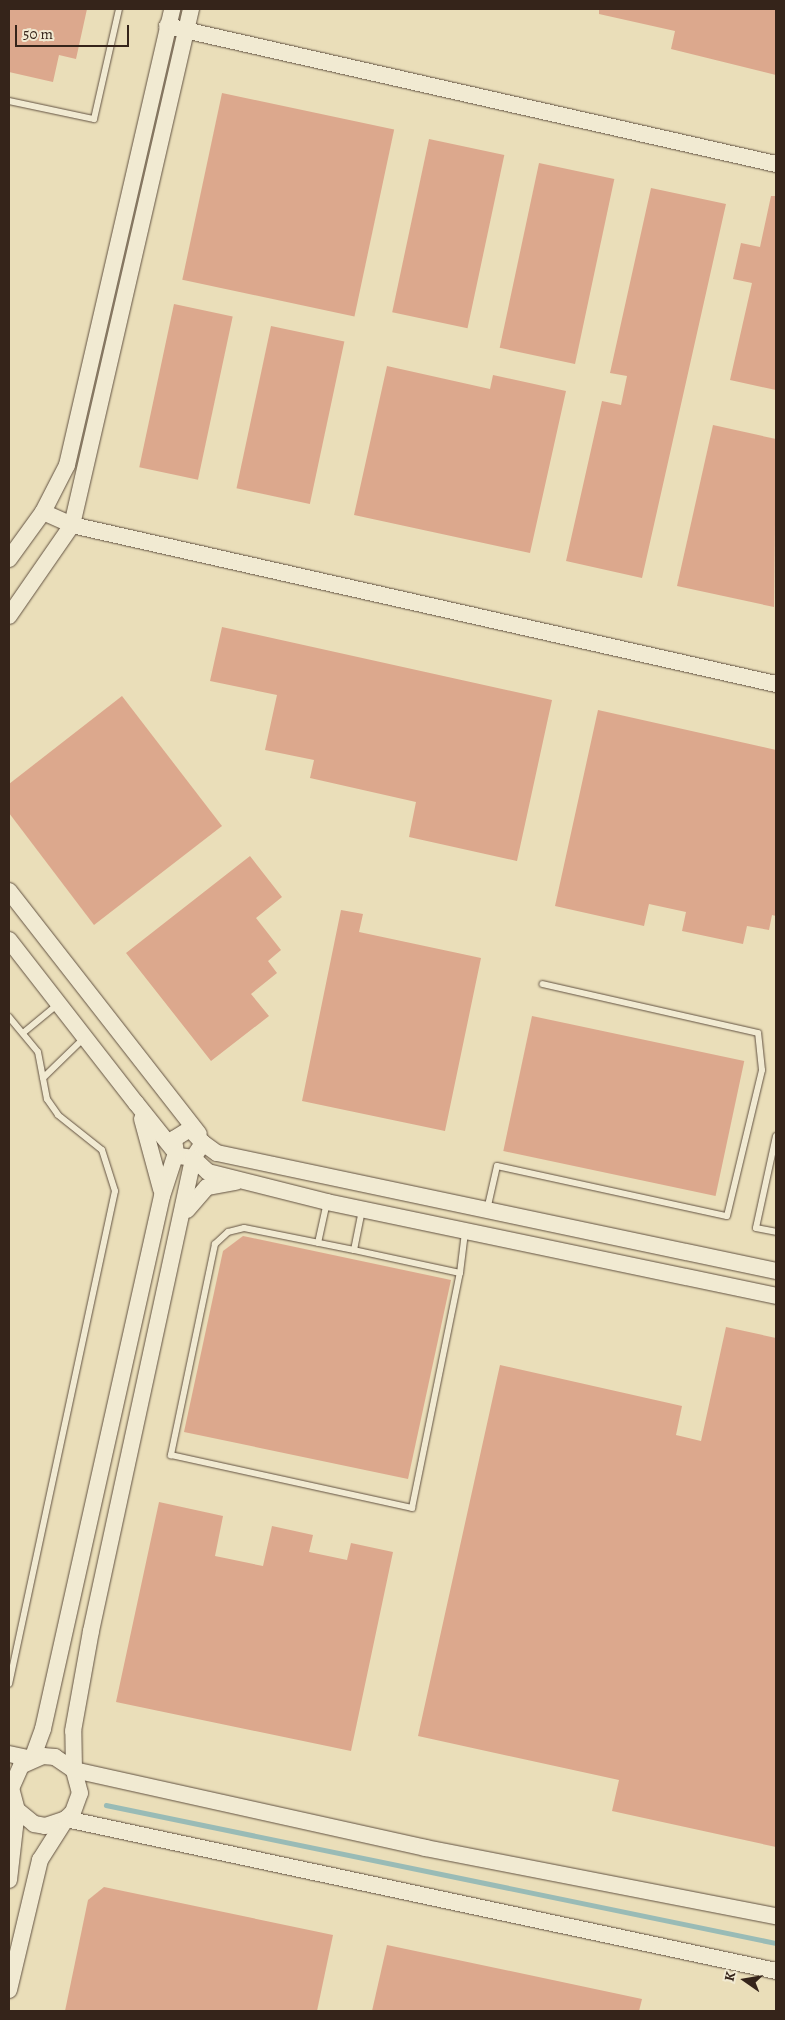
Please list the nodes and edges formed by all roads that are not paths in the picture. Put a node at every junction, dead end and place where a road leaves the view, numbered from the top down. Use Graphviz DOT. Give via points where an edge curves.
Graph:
graph roads {
  1 [pos="119,9"];
  2 [pos="172,9"];
  3 [pos="191,9"];
  4 [pos="167,26"];
  5 [pos="185,30"];
  6 [pos="9,101"];
  7 [pos="776,164"];
  8 [pos="43,512"];
  9 [pos="72,525"];
  10 [pos="9,559"];
  11 [pos="9,616"];
  12 [pos="776,684"];
  13 [pos="9,891"];
  14 [pos="9,940"];
  15 [pos="543,984"];
  16 [pos="58,1003"];
  17 [pos="9,1017"];
  18 [pos="24,1033"];
  19 [pos="85,1037"];
  20 [pos="43,1078"];
  21 [pos="136,1103"];
  22 [pos="776,1136"];
  23 [pos="201,1138"];
  24 [pos="176,1153"];
  25 [pos="193,1158"];
  26 [pos="246,1181"];
  27 [pos="162,1196"];
  28 [pos="327,1202"];
  29 [pos="468,1209"];
  30 [pos="362,1210"];
  31 [pos="487,1212"];
  32 [pos="183,1216"];
  33 [pos="465,1230"];
  34 [pos="776,1232"];
  35 [pos="318,1243"];
  36 [pos="354,1250"];
  37 [pos="776,1271"];
  38 [pos="460,1273"];
  39 [pos="776,1296"];
  40 [pos="9,1684"];
  41 [pos="9,1754"];
  42 [pos="32,1759"];
  43 [pos="74,1770"];
  44 [pos="13,1810"];
  45 [pos="66,1819"];
  46 [pos="9,1880"];
  47 [pos="776,1916"];
  48 [pos="776,1971"];
  49 [pos="9,1990"];
  1 -- 6 [label="lane" via="94,119"];
  2 -- 4 [label="street"];
  3 -- 5 [label="street"];
  4 -- 5 [label="street"];
  4 -- 8 [label="street" via="67,465"];
  5 -- 7 [label="street"];
  5 -- 9 [label="street"];
  8 -- 9 [label="street"];
  8 -- 10 [label="street"];
  9 -- 11 [label="street"];
  9 -- 12 [label="street"];
  13 -- 23 [label="street"];
  14 -- 16 [label="street"];
  15 -- 31 [label="lane" via="758,1033 762,1070 727,1216 497,1166"];
  16 -- 18 [label="lane"];
  16 -- 19 [label="street"];
  17 -- 18 [label="lane"];
  18 -- 20 [label="lane" via="38,1052"];
  19 -- 20 [label="lane"];
  19 -- 21 [label="street"];
  20 -- 40 [label="lane" via="47,1099 58,1115 102,1150 115,1191"];
  21 -- 24 [label="street"];
  21 -- 27 [label="street" via="152,1145"];
  22 -- 34 [label="lane" via="756,1228"];
  23 -- 24 [label="street" via="180,1131 173,1143"];
  23 -- 25 [label="street"];
  23 -- 29 [label="street" via="217,1153"];
  24 -- 25 [label="street"];
  24 -- 27 [label="street"];
  25 -- 26 [label="street" via="208,1172"];
  25 -- 32 [label="street"];
  26 -- 28 [label="street"];
  26 -- 32 [label="street" via="207,1187"];
  27 -- 42 [label="street" via="51,1694"];
  28 -- 30 [label="street"];
  28 -- 35 [label="lane"];
  29 -- 31 [label="street"];
  29 -- 33 [label="street"];
  30 -- 33 [label="street"];
  30 -- 36 [label="lane"];
  31 -- 37 [label="street"];
  32 -- 43 [label="street" via="92,1631 73,1731"];
  33 -- 38 [label="lane"];
  33 -- 39 [label="street"];
  35 -- 36 [label="lane"];
  35 -- 38 [label="lane" via="244,1228 228,1232 215,1244 171,1455 412,1508"];
  36 -- 38 [label="lane"];
  41 -- 42 [label="street"];
  42 -- 43 [label="street" via="55,1757"];
  42 -- 44 [label="street" via="14,1776"];
  43 -- 45 [label="street" via="80,1793"];
  43 -- 47 [label="street" via="425,1848"];
  44 -- 45 [label="street" via="45,1826"];
  44 -- 46 [label="street"];
  45 -- 48 [label="street"];
  45 -- 49 [label="street" via="40,1860"];
}
